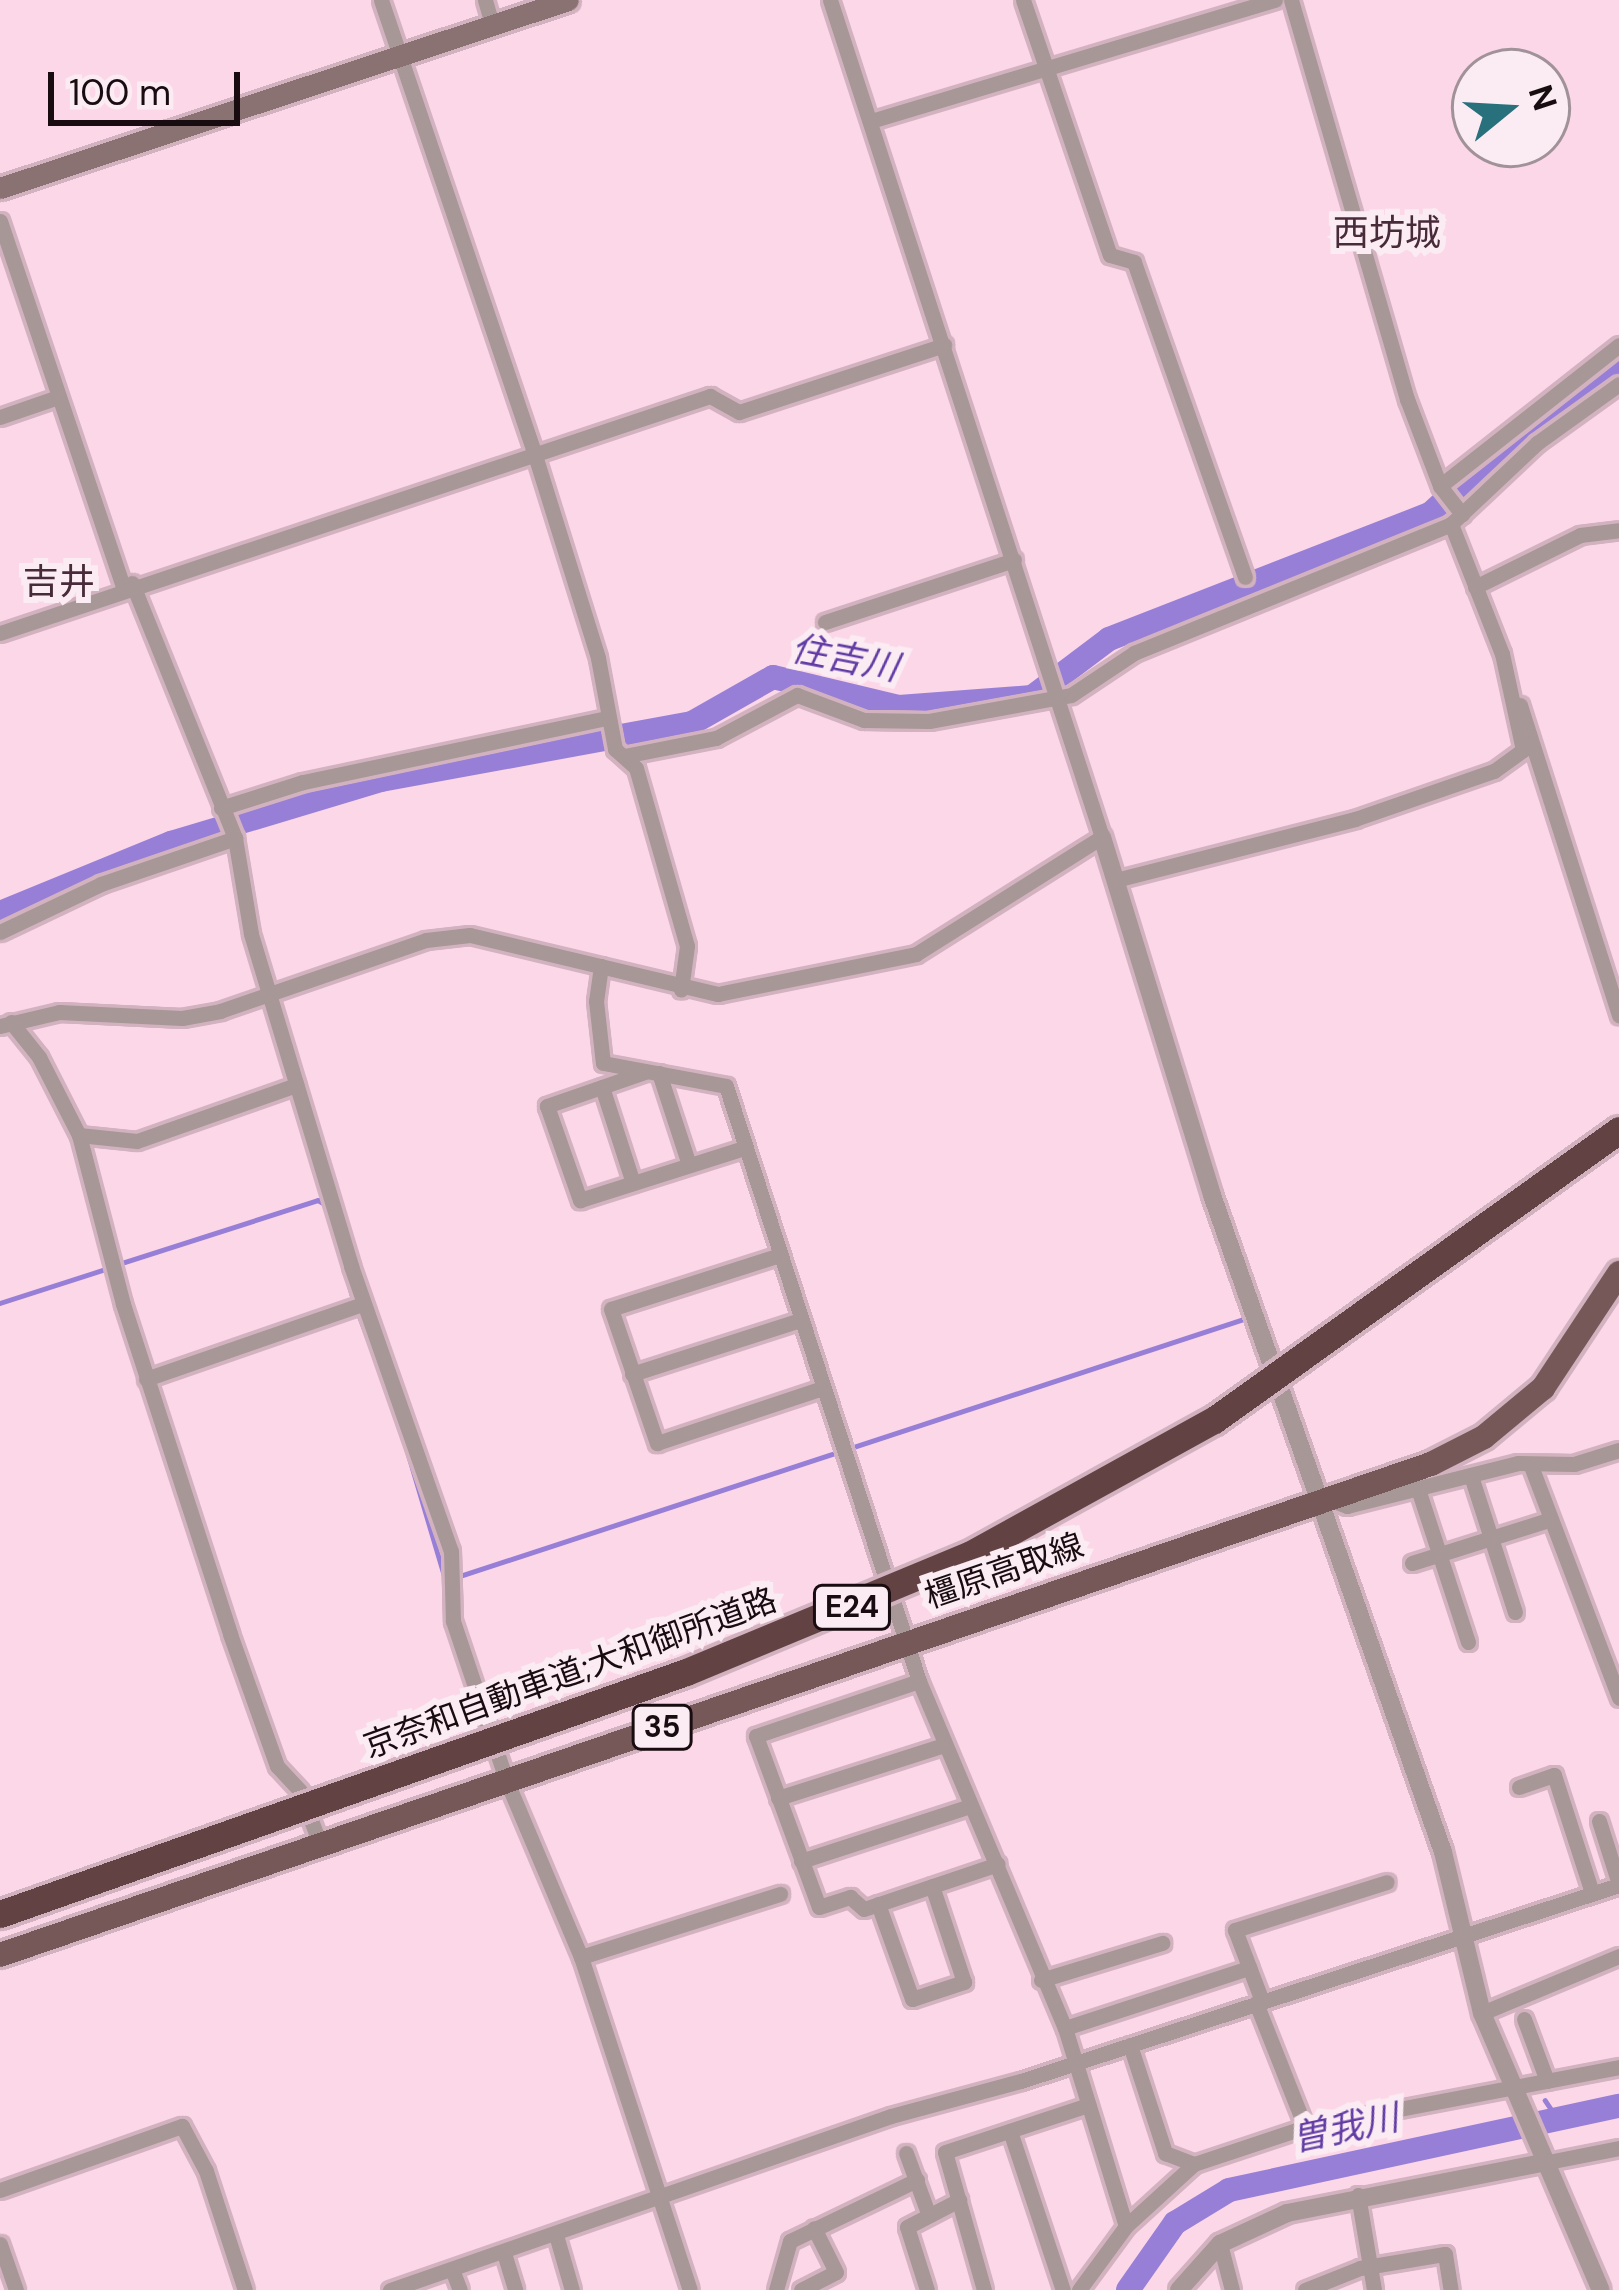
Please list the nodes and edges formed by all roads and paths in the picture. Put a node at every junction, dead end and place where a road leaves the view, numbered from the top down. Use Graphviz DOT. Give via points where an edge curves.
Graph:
graph roads {
  1 [pos="381,0"];
  2 [pos="485,0"];
  3 [pos="568,0"];
  4 [pos="830,0"];
  5 [pos="1023,0"];
  6 [pos="1275,0"];
  7 [pos="1291,0"];
  8 [pos="493,25"];
  9 [pos="400,56"];
  10 [pos="1046,67"];
  11 [pos="871,122"];
  12 [pos="0,188"];
  13 [pos="0,221"];
  14 [pos="944,345"];
  15 [pos="1619,345"];
  16 [pos="1619,384"];
  17 [pos="58,397"];
  18 [pos="0,417"];
  19 [pos="534,452"];
  20 [pos="1440,486"];
  21 [pos="1457,519"];
  22 [pos="1619,530"];
  23 [pos="1014,560"];
  24 [pos="1245,577"];
  25 [pos="128,585"];
  26 [pos="1474,587"];
  27 [pos="825,622"];
  28 [pos="0,633"];
  29 [pos="1507,674"];
  30 [pos="1058,699"];
  31 [pos="606,718"];
  32 [pos="624,757"];
  33 [pos="221,808"];
  34 [pos="1102,837"];
  35 [pos="235,838"];
  36 [pos="1116,880"];
  37 [pos="0,932"];
  38 [pos="601,966"];
  39 [pos="681,990"];
  40 [pos="271,998"];
  41 [pos="1619,1016"];
  42 [pos="5,1024"];
  43 [pos="654,1072"];
  44 [pos="296,1085"];
  45 [pos="602,1087"];
  46 [pos="1619,1130"];
  47 [pos="79,1135"];
  48 [pos="744,1148"];
  49 [pos="689,1165"];
  50 [pos="633,1183"];
  51 [pos="777,1256"];
  52 [pos="1619,1273"];
  53 [pos="358,1306"];
  54 [pos="797,1321"];
  55 [pos="632,1374"];
  56 [pos="146,1379"];
  57 [pos="819,1389"];
  58 [pos="1619,1450"];
  59 [pos="1531,1466"];
  60 [pos="1471,1476"];
  61 [pos="1418,1489"];
  62 [pos="1323,1497"];
  63 [pos="1549,1520"];
  64 [pos="1491,1538"];
  65 [pos="1439,1554"];
  66 [pos="1412,1563"];
  67 [pos="1515,1612"];
  68 [pos="904,1639"];
  69 [pos="1468,1642"];
  70 [pos="919,1681"];
  71 [pos="1617,1686"];
  72 [pos="941,1746"];
  73 [pos="507,1782"];
  74 [pos="1519,1786"];
  75 [pos="778,1798"];
  76 [pos="967,1807"];
  77 [pos="1599,1821"];
  78 [pos="320,1844"];
  79 [pos="801,1861"];
  80 [pos="998,1864"];
  81 [pos="1387,1882"];
  82 [pos="1619,1884"];
  83 [pos="932,1886"];
  84 [pos="1592,1893"];
  85 [pos="779,1894"];
  86 [pos="878,1904"];
  87 [pos="0,1914"];
  88 [pos="1465,1938"];
  89 [pos="1162,1943"];
  90 [pos="0,1955"];
  91 [pos="1619,1956"];
  92 [pos="581,1957"];
  93 [pos="1249,1968"];
  94 [pos="1041,1980"];
  95 [pos="1259,2002"];
  96 [pos="1482,2013"];
  97 [pos="1524,2019"];
  98 [pos="1065,2028"];
  99 [pos="1130,2044"];
  100 [pos="1074,2062"];
  101 [pos="1619,2067"];
  102 [pos="1547,2080"];
  103 [pos="1512,2090"];
  104 [pos="1088,2105"];
  105 [pos="1305,2127"];
  106 [pos="1010,2131"];
  107 [pos="1619,2148"];
  108 [pos="906,2153"];
  109 [pos="1541,2159"];
  110 [pos="1194,2164"];
  111 [pos="917,2180"];
  112 [pos="0,2190"];
  113 [pos="1358,2195"];
  114 [pos="659,2198"];
  115 [pos="958,2200"];
  116 [pos="928,2213"];
  117 [pos="1126,2226"];
  118 [pos="814,2228"];
  119 [pos="556,2235"];
  120 [pos="0,2244"];
  121 [pos="1220,2244"];
  122 [pos="504,2253"];
  123 [pos="1370,2267"];
  124 [pos="453,2272"];
  125 [pos="1187,2285"];
  126 [pos="780,2288"];
  127 [pos="16,2290"];
  128 [pos="245,2290"];
  129 [pos="390,2290"];
  130 [pos="460,2290"];
  131 [pos="515,2290"];
  132 [pos="572,2290"];
  133 [pos="690,2290"];
  134 [pos="801,2290"];
  135 [pos="927,2290"];
  136 [pos="984,2290"];
  137 [pos="1063,2290"];
  138 [pos="1079,2290"];
  139 [pos="1232,2290"];
  140 [pos="1305,2290"];
  141 [pos="1374,2290"];
  142 [pos="1451,2290"];
  143 [pos="1601,2290"];
  1 -- 9 [label="street"];
  2 -- 8 [label="street"];
  3 -- 8 [label="main road"];
  4 -- 11 [label="street"];
  5 -- 10 [label="street"];
  6 -- 10 [label="street"];
  7 -- 20 [label="street" via="1341,153 1350,218"];
  8 -- 9 [label="main road"];
  9 -- 12 [label="main road"];
  9 -- 19 [label="street"];
  10 -- 11 [label="street"];
  10 -- 24 [label="street" via="1110,255 1134,262"];
  11 -- 14 [label="street"];
  13 -- 17 [label="street"];
  14 -- 19 [label="street" via="785,400 739,412 710,397"];
  14 -- 23 [label="street"];
  15 -- 20 [label="street"];
  16 -- 21 [label="street" via="1538,443"];
  17 -- 18 [label="street"];
  17 -- 25 [label="street"];
  19 -- 25 [label="street"];
  19 -- 31 [label="street" via="598,658"];
  20 -- 21 [label="street"];
  21 -- 26 [label="street"];
  21 -- 30 [label="street" via="1121,658"];
  22 -- 26 [label="street" via="1580,536"];
  23 -- 27 [label="street"];
  23 -- 30 [label="street"];
  25 -- 28 [label="street"];
  25 -- 33 [label="street"];
  26 -- 29 [label="street"];
  29 -- 36 [label="street" via="1522,750 1494,771 1355,820"];
  29 -- 41 [label="street" via="1541,752"];
  30 -- 32 [label="street" via="976,718 908,721 864,720 797,695 716,738"];
  30 -- 34 [label="street"];
  31 -- 32 [label="street"];
  31 -- 33 [label="street" via="303,782"];
  32 -- 39 [label="street" via="636,768 687,946"];
  33 -- 35 [label="street"];
  34 -- 36 [label="street"];
  34 -- 39 [label="street" via="916,954 718,994"];
  35 -- 37 [label="street" via="101,884"];
  35 -- 40 [label="street"];
  36 -- 62 [label="street" via="1212,1195"];
  38 -- 39 [label="street"];
  38 -- 40 [label="street" via="470,935 426,940"];
  38 -- 43 [label="street" via="603,1063"];
  40 -- 42 [label="street" via="182,1018 59,1012"];
  40 -- 44 [label="street"];
  42 -- 47 [label="street" via="39,1057"];
  43 -- 45 [label="street"];
  43 -- 48 [label="street" via="726,1085"];
  43 -- 49 [label="street"];
  44 -- 47 [label="street" via="137,1141"];
  44 -- 53 [label="street"];
  45 -- 50 [label="street"];
  45 -- 50 [label="street" via="547,1106 580,1200"];
  46 -- 87 [label="highway, 京奈和自動車道;大和御所道路 / E24, bridge" via="1214,1420 968,1555 686,1672"];
  47 -- 56 [label="street"];
  48 -- 49 [label="street"];
  48 -- 51 [label="street"];
  49 -- 50 [label="street"];
  51 -- 54 [label="street"];
  51 -- 55 [label="street" via="611,1309"];
  52 -- 62 [label="main road, 橿原高取線 / 35" via="1558,1370 1504,1423 1431,1464"];
  53 -- 56 [label="street"];
  53 -- 73 [label="street" via="451,1551 453,1621"];
  54 -- 55 [label="street"];
  54 -- 57 [label="street"];
  55 -- 57 [label="street" via="658,1443"];
  56 -- 78 [label="street" via="278,1766 300,1791"];
  57 -- 68 [label="street" via="847,1452"];
  58 -- 59 [label="street"];
  59 -- 60 [label="street"];
  59 -- 63 [label="street"];
  60 -- 61 [label="street"];
  60 -- 64 [label="street"];
  61 -- 62 [label="street" via="1347,1506"];
  61 -- 65 [label="street"];
  62 -- 68 [label="main road, 橿原高取線 / 35"];
  62 -- 88 [label="street"];
  63 -- 64 [label="street"];
  63 -- 71 [label="street"];
  64 -- 65 [label="street"];
  64 -- 67 [label="street"];
  65 -- 66 [label="street"];
  65 -- 69 [label="street"];
  68 -- 70 [label="street"];
  68 -- 73 [label="main road, 橿原高取線 / 35"];
  70 -- 72 [label="street"];
  70 -- 75 [label="street" via="756,1736"];
  72 -- 75 [label="street"];
  72 -- 76 [label="street"];
  73 -- 78 [label="main road, 橿原高取線 / 35"];
  73 -- 92 [label="street"];
  74 -- 84 [label="street" via="1554,1774"];
  75 -- 79 [label="street"];
  76 -- 79 [label="street"];
  76 -- 80 [label="street"];
  77 -- 82 [label="street"];
  78 -- 90 [label="main road, 橿原高取線 / 35"];
  79 -- 86 [label="street" via="819,1907 850,1897 863,1909"];
  80 -- 83 [label="street"];
  80 -- 94 [label="street"];
  81 -- 93 [label="street" via="1235,1930"];
  82 -- 84 [label="street"];
  83 -- 86 [label="street"];
  83 -- 86 [label="street" via="964,1982 912,2000"];
  84 -- 88 [label="street"];
  85 -- 92 [label="street"];
  88 -- 95 [label="street"];
  88 -- 96 [label="street"];
  89 -- 94 [label="street"];
  91 -- 96 [label="street"];
  92 -- 114 [label="street"];
  93 -- 95 [label="street"];
  93 -- 98 [label="street"];
  94 -- 98 [label="street"];
  95 -- 99 [label="street"];
  95 -- 105 [label="street"];
  96 -- 103 [label="street"];
  97 -- 102 [label="street"];
  98 -- 100 [label="street"];
  99 -- 100 [label="street"];
  99 -- 110 [label="street" via="1165,2153"];
  100 -- 104 [label="street"];
  100 -- 114 [label="street"];
  101 -- 102 [label="street"];
  102 -- 103 [label="street"];
  103 -- 105 [label="street"];
  103 -- 109 [label="street"];
  104 -- 106 [label="street"];
  104 -- 117 [label="street"];
  105 -- 110 [label="street"];
  106 -- 115 [label="street" via="944,2152"];
  106 -- 137 [label="street"];
  107 -- 109 [label="street"];
  108 -- 111 [label="street"];
  109 -- 113 [label="street"];
  109 -- 143 [label="street"];
  110 -- 117 [label="street"];
  111 -- 116 [label="street"];
  111 -- 118 [label="street"];
  112 -- 128 [label="street" via="182,2126 206,2171"];
  113 -- 121 [label="street" via="1286,2213"];
  113 -- 123 [label="street"];
  114 -- 119 [label="street"];
  114 -- 133 [label="street"];
  115 -- 116 [label="street"];
  115 -- 136 [label="street"];
  116 -- 135 [label="street" via="907,2227"];
  117 -- 138 [label="street"];
  118 -- 126 [label="street" via="790,2241"];
  118 -- 134 [label="street" via="836,2272"];
  119 -- 122 [label="street"];
  119 -- 132 [label="street"];
  120 -- 127 [label="street"];
  121 -- 125 [label="street"];
  121 -- 139 [label="street"];
  122 -- 124 [label="street"];
  122 -- 131 [label="street"];
  123 -- 140 [label="street"];
  123 -- 141 [label="street"];
  123 -- 142 [label="street" via="1445,2254"];
  124 -- 129 [label="street"];
  124 -- 130 [label="street"];
}
